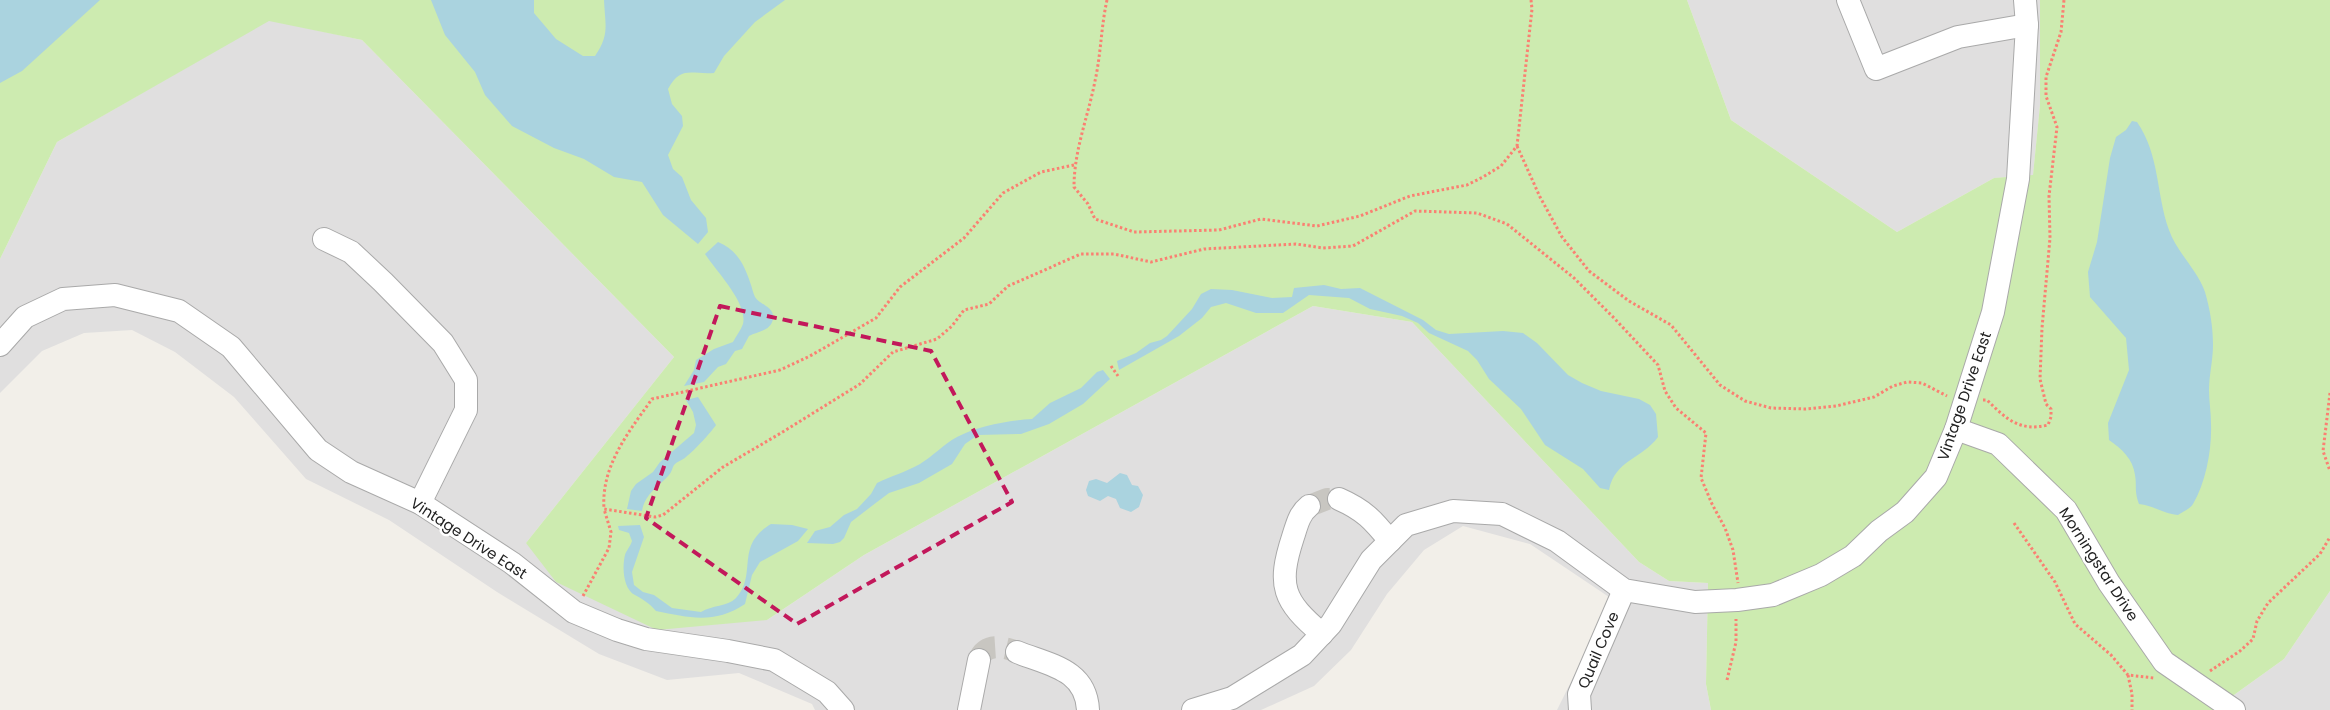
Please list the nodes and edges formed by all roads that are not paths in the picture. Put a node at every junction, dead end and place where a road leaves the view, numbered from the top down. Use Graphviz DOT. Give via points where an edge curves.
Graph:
graph roads {
  1 [pos="1848,0"];
  2 [pos="2025,0"];
  3 [pos="2027,25"];
  4 [pos="324,239"];
  5 [pos="0,345"];
  6 [pos="1956,429"];
  7 [pos="1339,499"];
  8 [pos="420,503"];
  9 [pos="1309,506"];
  10 [pos="1390,541"];
  11 [pos="1624,590"];
  12 [pos="1322,634"];
  13 [pos="1017,652"];
  14 [pos="979,660"];
  15 [pos="1576,705"];
  16 [pos="843,710"];
  17 [pos="969,710"];
  18 [pos="1088,710"];
  19 [pos="1193,710"];
  20 [pos="2234,710"];
  1 -- 3 [label="street" via="1876,69 1958,37"];
  2 -- 3 [label="street, Vintage Drive East"];
  3 -- 6 [label="street, Vintage Drive East" via="2018,179 1993,312"];
  4 -- 8 [label="street" via="352,252 383,282 444,343 466,380 466,410"];
  5 -- 8 [label="street, Vintage Drive East" via="25,317 63,299 115,295 179,310 231,347 318,450 351,472"];
  6 -- 11 [label="street, Vintage Drive East" via="1936,477 1905,512 1853,556 1822,575 1773,595 1736,600 1695,602"];
  6 -- 20 [label="street, Morningstar Drive" via="1998,444 2066,510 2109,583 2164,662"];
  7 -- 10 [label="street" via="1371,517"];
  8 -- 16 [label="street, Vintage Drive East" via="512,563 574,612 646,639 774,660 827,692"];
  9 -- 12 [label="street" via="1298,520 1292,538 1284,568 1284,583 1295,608"];
  10 -- 11 [label="street, Vintage Drive East" via="1406,525 1453,511 1502,514 1557,541"];
  10 -- 12 [label="street, Vintage Drive East" via="1372,560"];
  11 -- 15 [label="street, Quail Cove"];
  12 -- 19 [label="street, Vintage Drive East" via="1302,655 1232,698"];
  13 -- 18 [label="street" via="1078,679 1087,696"];
  14 -- 17 [label="street"];
}
